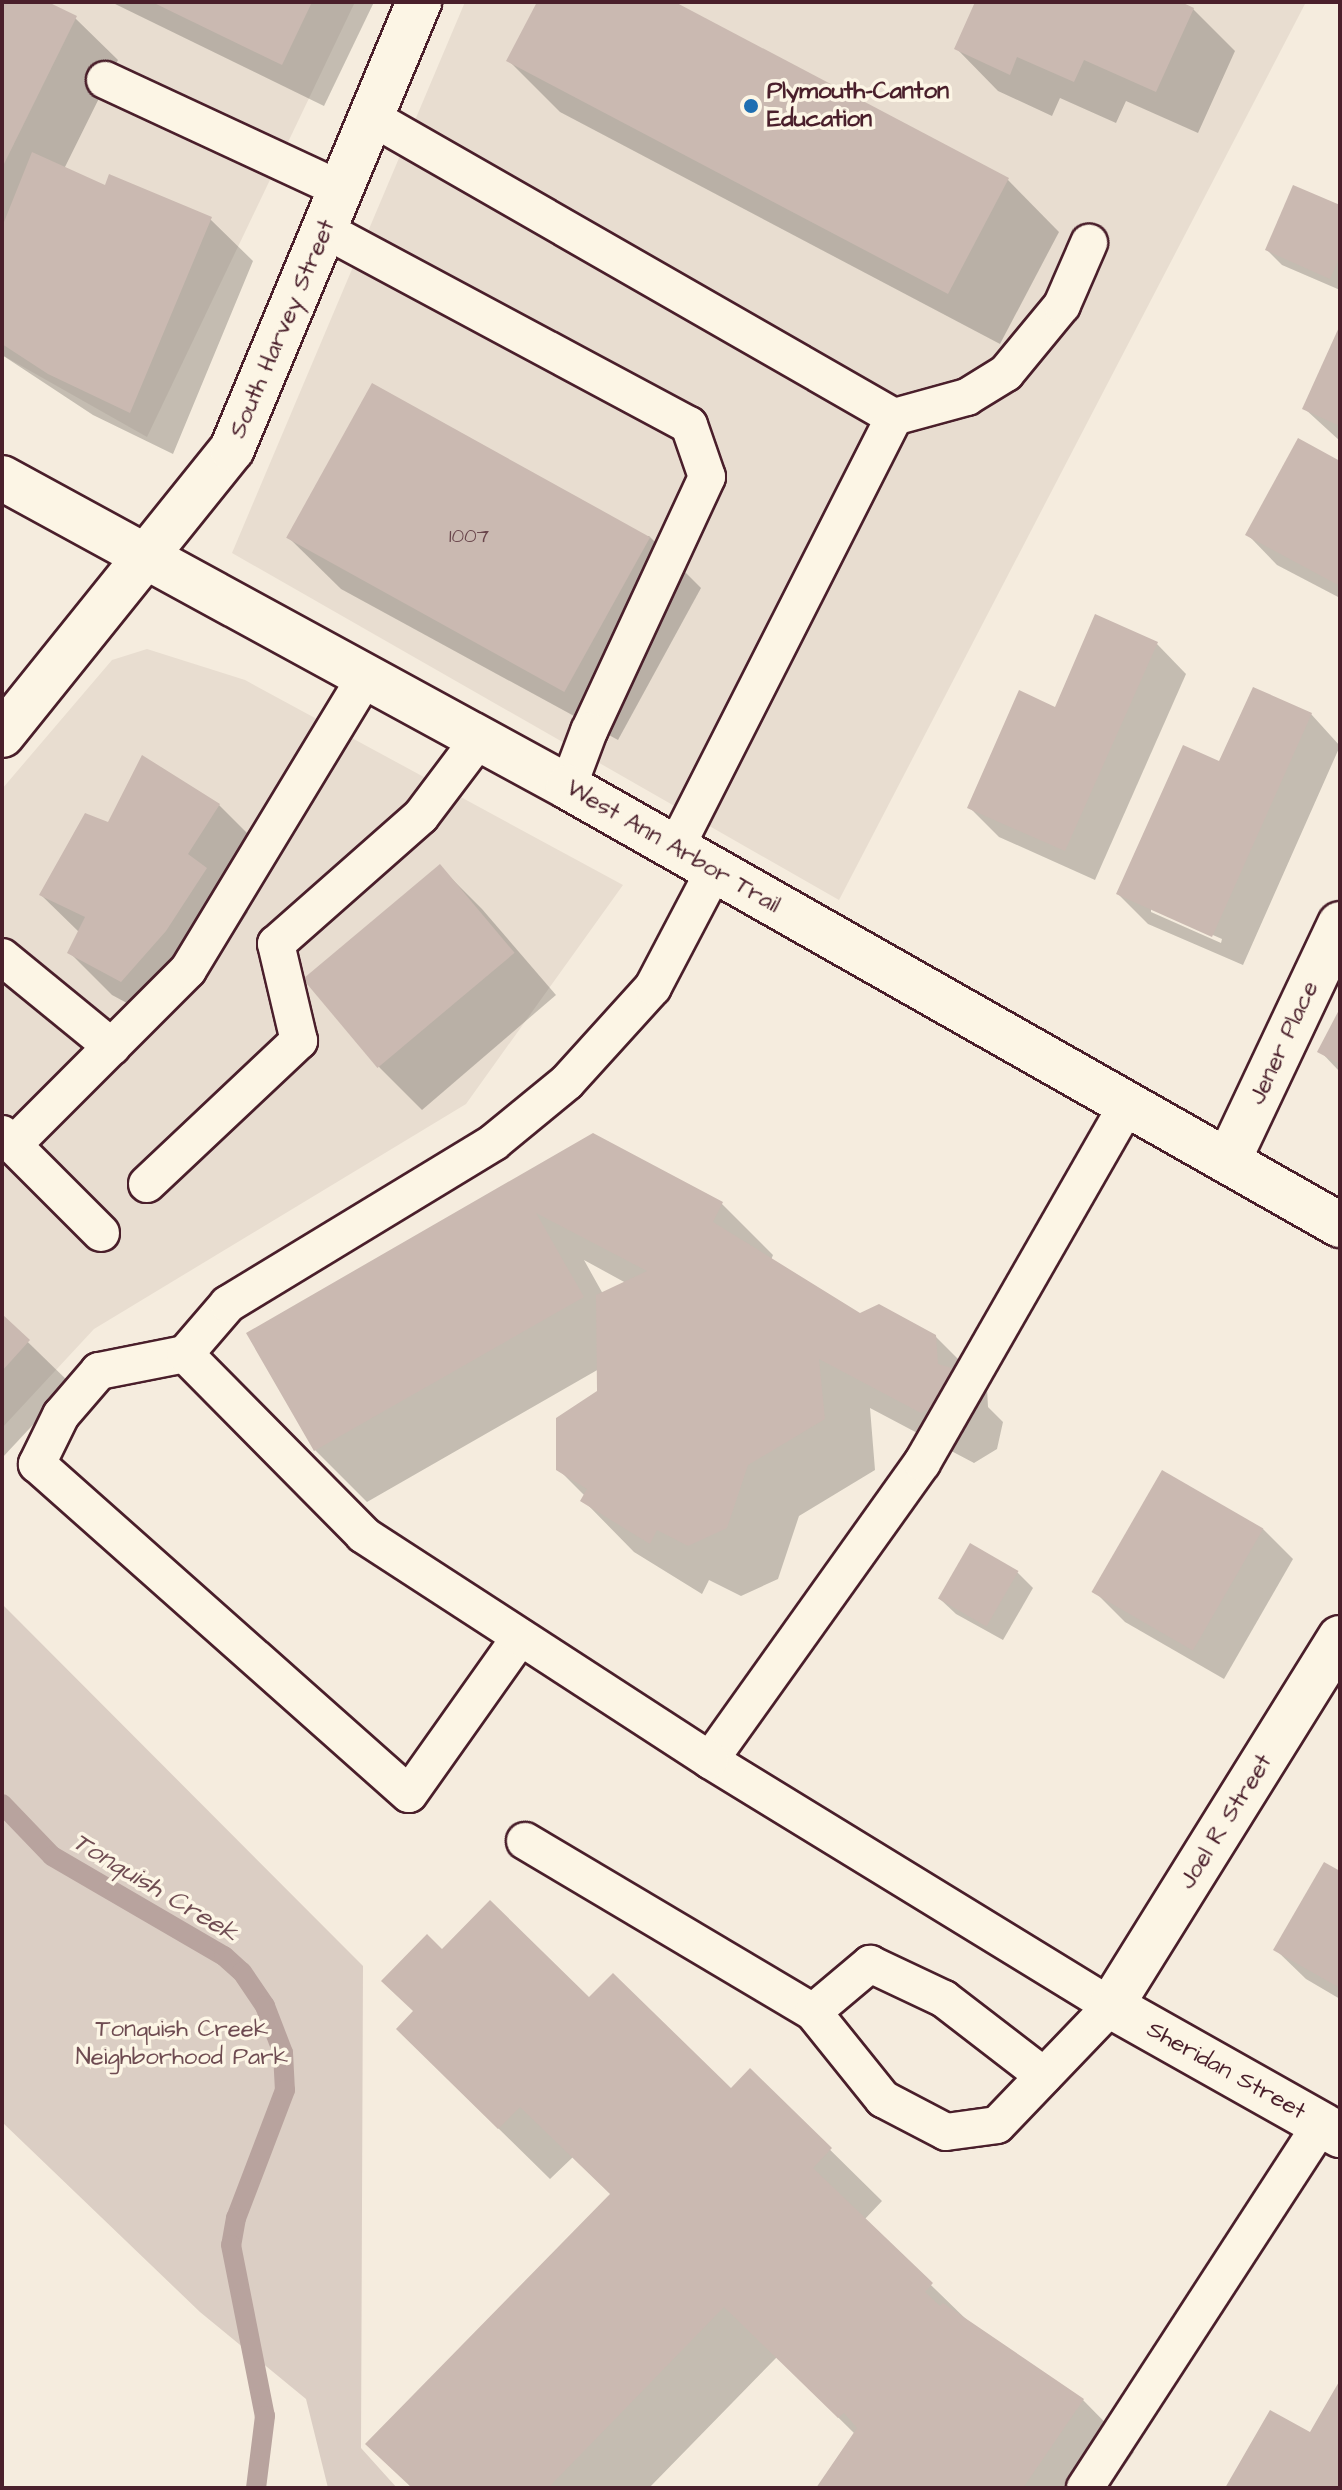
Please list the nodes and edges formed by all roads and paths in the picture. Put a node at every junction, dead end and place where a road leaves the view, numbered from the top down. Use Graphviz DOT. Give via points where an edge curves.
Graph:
graph roads {
  1 [pos="419,2"];
  2 [pos="105,80"];
  3 [pos="371,117"];
  4 [pos="342,190"];
  5 [pos="325,230"];
  6 [pos="1089,243"];
  7 [pos="894,417"];
  8 [pos="2,478"];
  9 [pos="145,559"];
  10 [pos="365,678"];
  11 [pos="2,735"];
  12 [pos="479,739"];
  13 [pos="568,787"];
  14 [pos="675,849"];
  15 [pos="714,871"];
  16 [pos="1340,924"];
  17 [pos="2,957"];
  18 [pos="112,1047"];
  19 [pos="1128,1104"];
  20 [pos="8,1139"];
  21 [pos="1228,1161"];
  22 [pos="147,1184"];
  23 [pos="1340,1225"];
  24 [pos="101,1233"];
  25 [pos="185,1354"];
  26 [pos="520,1637"];
  27 [pos="1340,1638"];
  28 [pos="710,1760"];
  29 [pos="525,1841"];
  30 [pos="1111,2006"];
  31 [pos="813,2012"];
  32 [pos="1044,2076"];
  33 [pos="1330,2130"];
  34 [pos="1085,2488"];
  1 -- 3 [label="street, South Harvey Street"];
  2 -- 4 [label="lane"];
  3 -- 4 [label="street, South Harvey Street"];
  3 -- 7 [label="lane"];
  4 -- 5 [label="street, South Harvey Street"];
  5 -- 9 [label="street, South Harvey Street" via="232,449"];
  5 -- 13 [label="lane" via="689,425 707,477"];
  6 -- 7 [label="lane" via="1062,305 1006,373 967,397"];
  7 -- 14 [label="lane"];
  8 -- 9 [label="street, West Ann Arbor Trail"];
  9 -- 10 [label="street, West Ann Arbor Trail"];
  9 -- 11 [label="street, South Harvey Street"];
  10 -- 12 [label="street, West Ann Arbor Trail"];
  10 -- 18 [label="lane" via="188,970"];
  12 -- 13 [label="street, West Ann Arbor Trail"];
  12 -- 22 [label="lane" via="421,816 276,944 299,1041"];
  13 -- 14 [label="street, West Ann Arbor Trail"];
  14 -- 15 [label="street, West Ann Arbor Trail"];
  15 -- 19 [label="street, West Ann Arbor Trail"];
  15 -- 25 [label="lane" via="653,987 567,1082 494,1142 228,1304"];
  16 -- 21 [label="street, Jener Place"];
  17 -- 18 [label="lane"];
  18 -- 20 [label="lane"];
  19 -- 21 [label="street, West Ann Arbor Trail"];
  19 -- 28 [label="lane" via="922,1463"];
  20 -- 24 [label="lane"];
  21 -- 23 [label="street, West Ann Arbor Trail"];
  25 -- 26 [label="lane" via="364,1535"];
  25 -- 26 [label="lane" via="99,1371 61,1415 37,1464 409,1794"];
  26 -- 28 [label="lane"];
  27 -- 30 [label="street, Joel R Street"];
  28 -- 30 [label="lane"];
  29 -- 31 [label="lane"];
  30 -- 32 [label="lane"];
  30 -- 33 [label="street, Sheridan Street"];
  31 -- 32 [label="lane" via="870,1964 944,1999"];
  31 -- 32 [label="lane" via="883,2099 946,2132 997,2125"];
  33 -- 34 [label="lane"];
}
